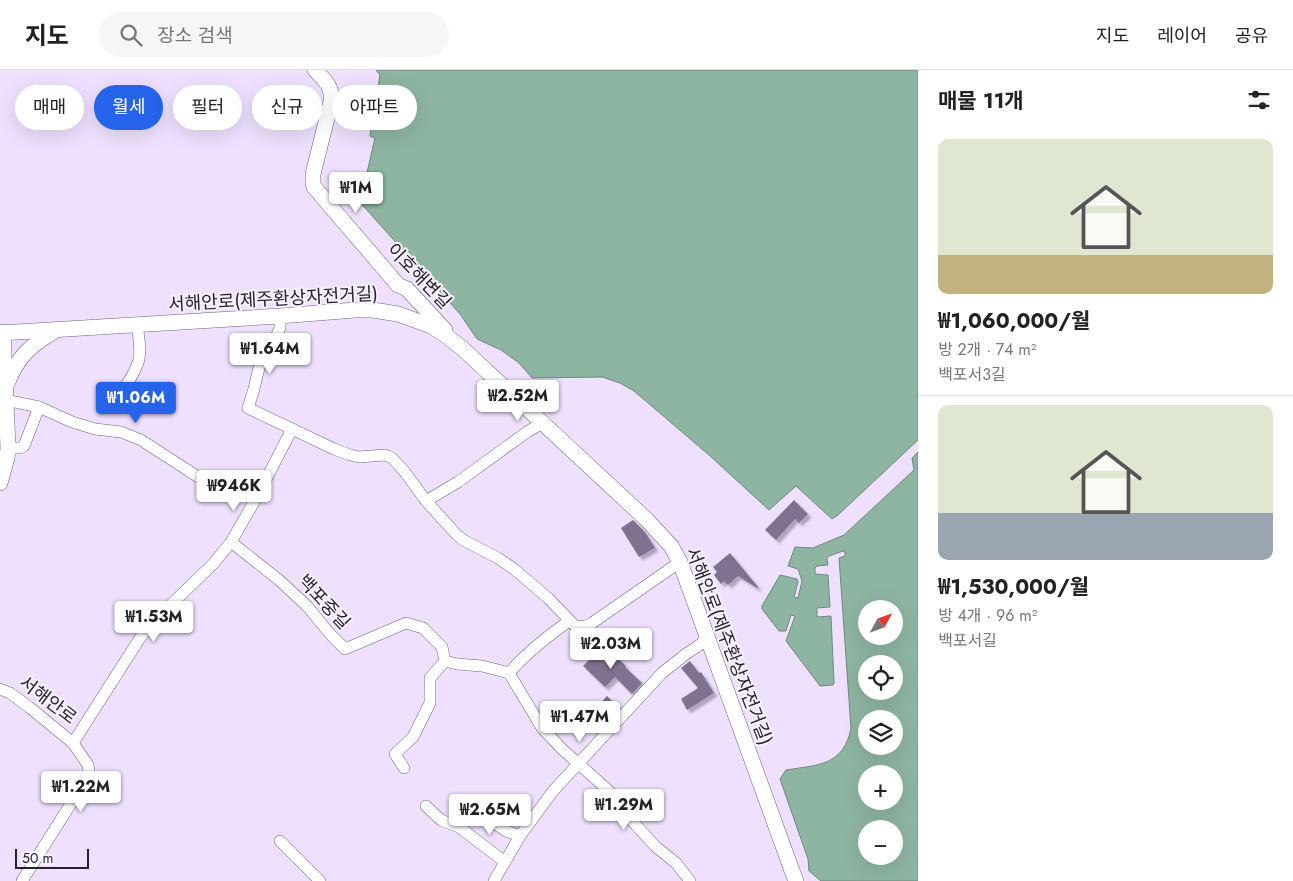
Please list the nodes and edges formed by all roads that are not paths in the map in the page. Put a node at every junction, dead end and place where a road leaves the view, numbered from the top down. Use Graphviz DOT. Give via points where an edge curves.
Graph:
graph roads {
  1 [pos="315,70"];
  2 [pos="398,285"];
  3 [pos="280,316"];
  4 [pos="404,316"];
  5 [pos="136,325"];
  6 [pos="57,330"];
  7 [pos="1,333"];
  8 [pos="463,350"];
  9 [pos="123,390"];
  10 [pos="3,397"];
  11 [pos="39,407"];
  12 [pos="542,423"];
  13 [pos="292,429"];
  14 [pos="8,448"];
  15 [pos="0,483"];
  16 [pos="258,495"];
  17 [pos="426,501"];
  18 [pos="231,542"];
  19 [pos="680,562"];
  20 [pos="569,621"];
  21 [pos="708,636"];
  22 [pos="445,661"];
  23 [pos="509,673"];
  24 [pos="0,689"];
  25 [pos="73,743"];
  26 [pos="579,764"];
  27 [pos="404,768"];
  28 [pos="426,806"];
  29 [pos="473,809"];
  30 [pos="520,836"];
  31 [pos="280,841"];
  32 [pos="505,862"];
  33 [pos="22,881"];
  34 [pos="320,881"];
  35 [pos="494,881"];
  36 [pos="690,881"];
  37 [pos="796,881"];
  1 -- 2 [label="street, 이호해변길" via="332,93 312,183"];
  2 -- 4 [label="street" via="407,304"];
  2 -- 8 [label="street, 이호해변길" via="407,289"];
  3 -- 4 [label="street, 서해안로(제주환상자전거길)" via="364,310"];
  3 -- 5 [label="street, 서해안로(제주환상자전거길)"];
  3 -- 13 [label="street" via="280,328 264,354 248,408"];
  4 -- 8 [label="street, 서해안로(제주환상자전거길)" via="444,334"];
  5 -- 6 [label="street, 서해안로(제주환상자전거길)"];
  5 -- 9 [label="street" via="139,364"];
  6 -- 7 [label="street, 서해안로(제주환상자전거길)"];
  6 -- 10 [label="street" via="21,357 11,373"];
  7 -- 10 [label="street, 서해안로(제주환상자전거길)"];
  8 -- 12 [label="street, 서해안로(제주환상자전거길)"];
  10 -- 11 [label="street"];
  10 -- 14 [label="street, 서해안로(제주환상자전거길)"];
  11 -- 14 [label="street" via="24,446"];
  11 -- 16 [label="street" via="72,422 121,432 141,440 206,482"];
  12 -- 17 [label="street"];
  12 -- 19 [label="street, 서해안로(제주환상자전거길)" via="658,530"];
  13 -- 16 [label="street"];
  13 -- 17 [label="street" via="350,455 392,458"];
  14 -- 15 [label="street, 서해안로(제주환상자전거길)"];
  16 -- 18 [label="street"];
  17 -- 20 [label="street" via="463,540 514,569"];
  18 -- 22 [label="street, 백포중길" via="307,606 345,649 406,624 423,628 442,647"];
  18 -- 25 [label="street" via="140,638"];
  19 -- 20 [label="street" via="592,623 580,626"];
  19 -- 21 [label="street, 서해안로(제주환상자전거길)"];
  20 -- 23 [label="street"];
  21 -- 26 [label="street" via="662,673"];
  21 -- 37 [label="street, 서해안로(제주환상자전거길)"];
  22 -- 23 [label="street"];
  22 -- 27 [label="street" via="430,678 430,703 413,737 395,754"];
  23 -- 26 [label="street" via="538,724"];
  24 -- 25 [label="street, 서해안로" via="29,707"];
  25 -- 33 [label="street, 서해안로" via="88,765 88,777"];
  26 -- 30 [label="street" via="553,791"];
  26 -- 36 [label="street" via="608,790 642,832"];
  28 -- 32 [label="street" via="441,820 459,827"];
  29 -- 30 [label="street" via="506,831"];
  30 -- 32 [label="street"];
  31 -- 34 [label="street"];
  32 -- 35 [label="street"];
}
